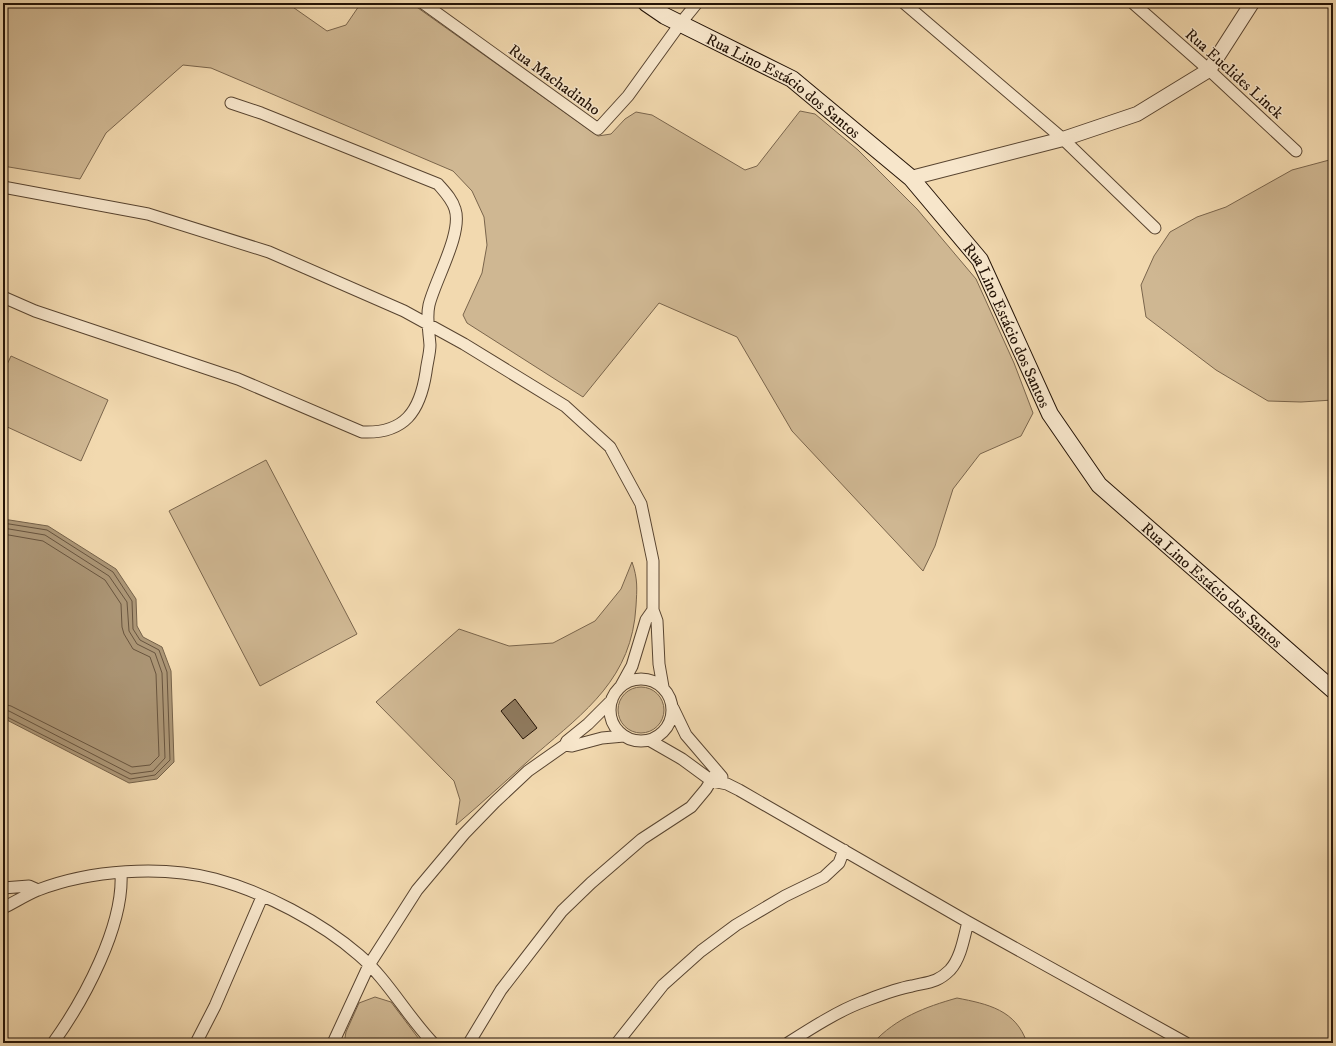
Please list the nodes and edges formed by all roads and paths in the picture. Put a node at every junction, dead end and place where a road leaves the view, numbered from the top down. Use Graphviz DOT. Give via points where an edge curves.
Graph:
graph roads {
  1 [pos="423,3"];
  2 [pos="646,3"];
  3 [pos="697,3"];
  4 [pos="904,3"];
  5 [pos="1133,3"];
  6 [pos="1252,3"];
  7 [pos="680,24"];
  8 [pos="1209,70"];
  9 [pos="231,103"];
  10 [pos="1063,139"];
  11 [pos="1296,151"];
  12 [pos="910,178"];
  13 [pos="3,187"];
  14 [pos="1155,228"];
  15 [pos="3,297"];
  16 [pos="428,324"];
  17 [pos="653,610"];
  18 [pos="621,686"];
  19 [pos="663,687"];
  20 [pos="1333,690"];
  21 [pos="612,700"];
  22 [pos="672,708"];
  23 [pos="624,736"];
  24 [pos="649,740"];
  25 [pos="565,745"];
  26 [pos="715,776"];
  27 [pos="844,850"];
  28 [pos="121,873"];
  29 [pos="3,888"];
  30 [pos="38,890"];
  31 [pos="262,897"];
  32 [pos="3,908"];
  33 [pos="968,922"];
  34 [pos="369,965"];
  35 [pos="53,1043"];
  36 [pos="196,1043"];
  37 [pos="333,1043"];
  38 [pos="434,1043"];
  39 [pos="469,1043"];
  40 [pos="617,1043"];
  41 [pos="788,1043"];
  42 [pos="1186,1043"];
  1 -- 7 [label="street, Rua Machadinho" via="598,130 628,96"];
  2 -- 7 [label="main road, Rua Lino Estácio dos Santos"];
  3 -- 7 [label="street"];
  4 -- 10 [label="street"];
  5 -- 8 [label="street, Rua Euclides Linck"];
  6 -- 8 [label="street"];
  7 -- 12 [label="main road, Rua Lino Estácio dos Santos" via="792,78"];
  8 -- 10 [label="street" via="1136,114"];
  8 -- 11 [label="street, Rua Euclides Linck"];
  9 -- 16 [label="street" via="438,184 449,196 456,210 457,226 429,306"];
  10 -- 12 [label="street"];
  10 -- 14 [label="street"];
  12 -- 20 [label="main road, Rua Lino Estácio dos Santos" via="980,260 1050,414 1099,485"];
  13 -- 16 [label="street" via="148,214 269,252"];
  15 -- 16 [label="street" via="35,311 238,379 362,432 378,433 394,428 407,419 417,407 423,392 430,346"];
  16 -- 17 [label="street" via="565,406 610,447 641,504 654,560"];
  17 -- 18 [label="street" via="646,620 632,666"];
  17 -- 19 [label="street" via="657,621"];
  18 -- 19 [label="street" via="642,678"];
  18 -- 21 [label="street"];
  19 -- 22 [label="street" via="671,700"];
  21 -- 23 [label="street" via="613,724"];
  21 -- 25 [label="street"];
  22 -- 24 [label="street" via="669,725 657,737"];
  22 -- 26 [label="street" via="686,735"];
  23 -- 24 [label="street" via="640,741"];
  23 -- 25 [label="street" via="602,738 572,746"];
  24 -- 26 [label="street"];
  25 -- 34 [label="street" via="528,771 464,834 417,890"];
  26 -- 27 [label="street"];
  26 -- 39 [label="street" via="691,807 642,839 562,911 501,990"];
  27 -- 33 [label="street"];
  27 -- 40 [label="street" via="839,863 824,877 736,925 701,951 663,985"];
  28 -- 30 [label="street" via="79,878"];
  28 -- 31 [label="street" via="165,872 215,879"];
  28 -- 35 [label="street" via="122,888 116,922 88,985"];
  29 -- 30 [label="street" via="29,886"];
  30 -- 32 [label="street"];
  31 -- 34 [label="street" via="316,923"];
  31 -- 36 [label="street" via="215,1006"];
  33 -- 41 [label="street" via="959,955 951,968 940,978 861,1002"];
  33 -- 42 [label="street"];
  34 -- 37 [label="street"];
  34 -- 38 [label="street"];
}
